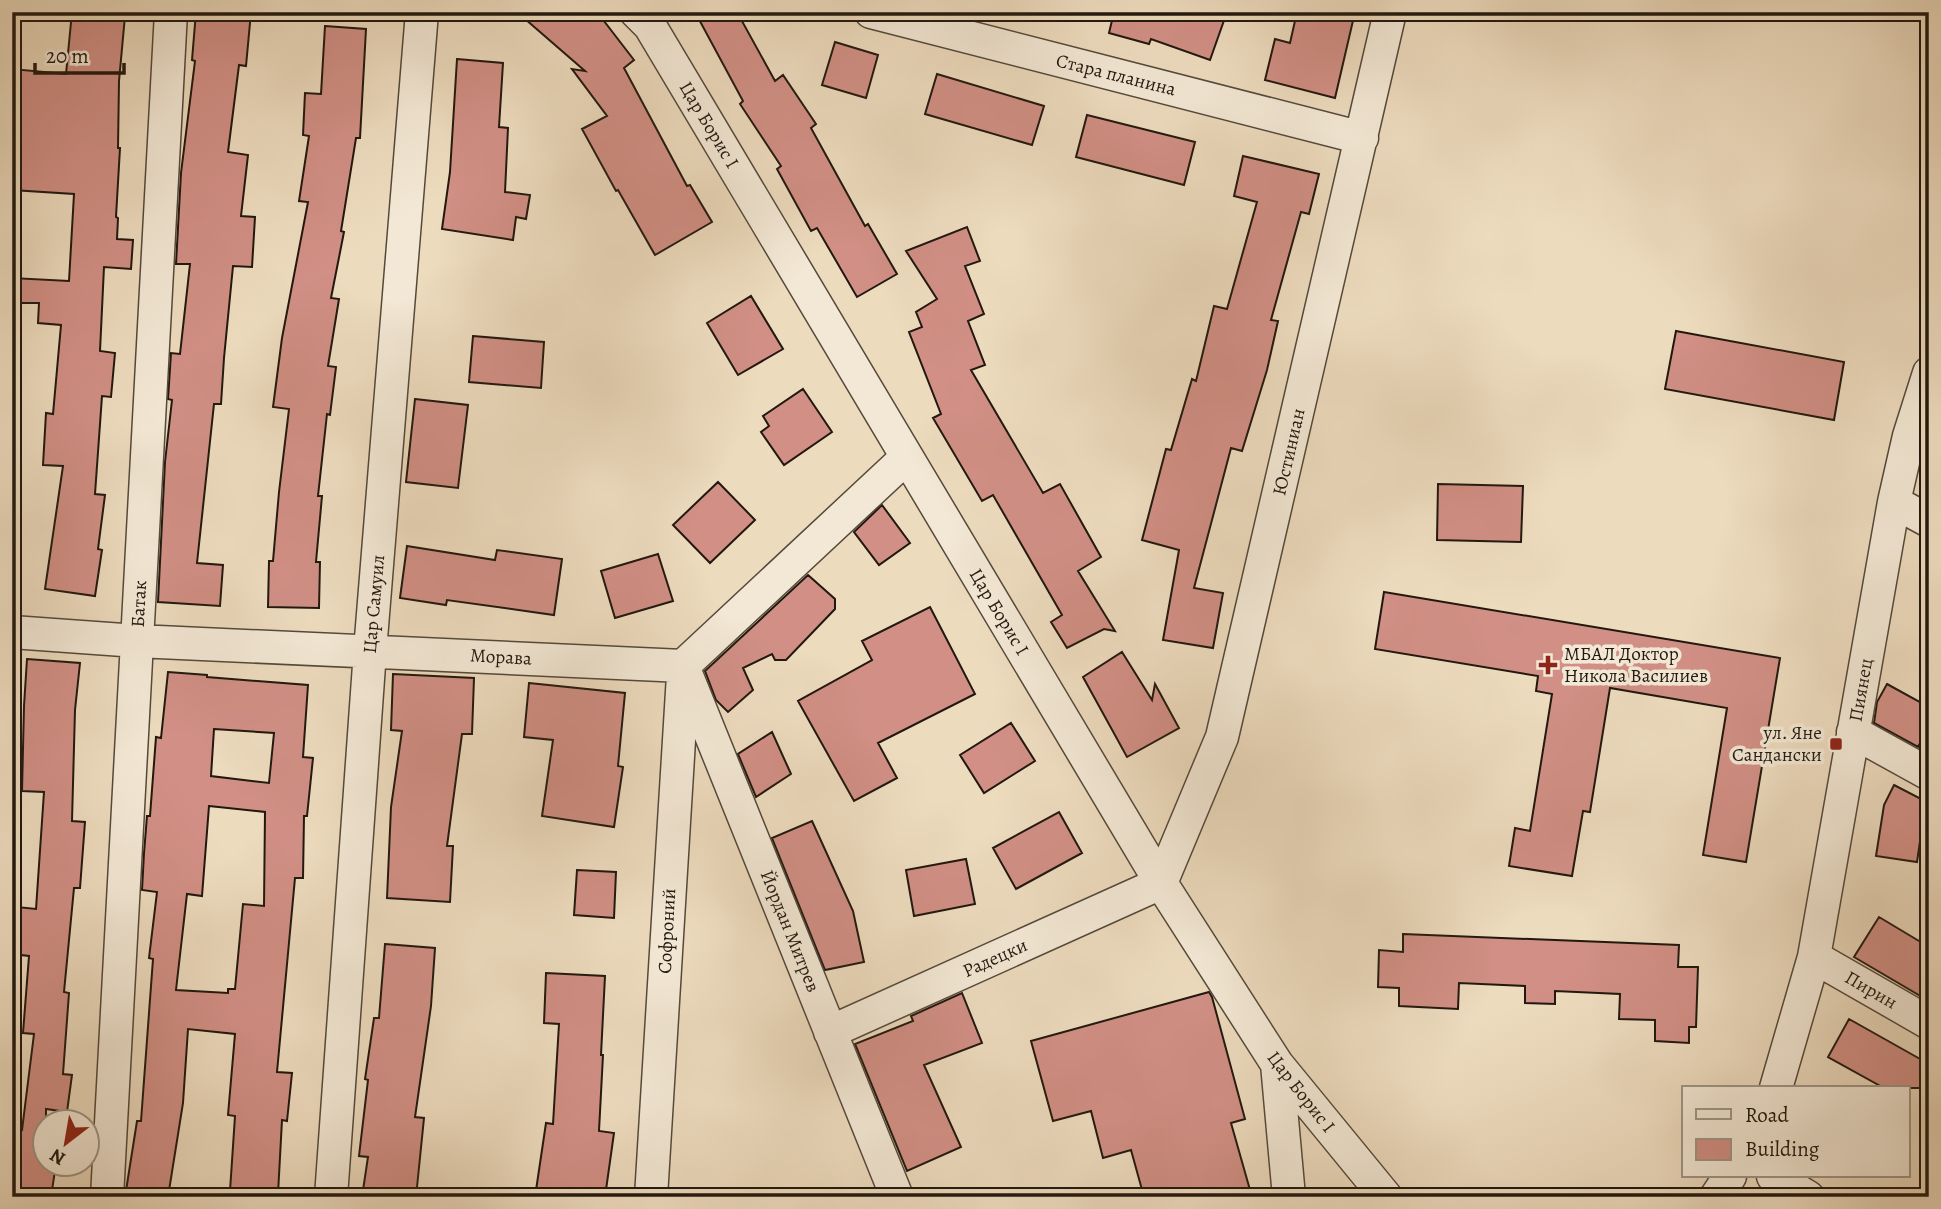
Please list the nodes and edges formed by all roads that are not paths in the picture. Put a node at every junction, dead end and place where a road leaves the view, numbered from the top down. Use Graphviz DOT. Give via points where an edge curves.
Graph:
graph roads {
  1 [pos="171,12"];
  2 [pos="422,12"];
  3 [pos="636,12"];
  4 [pos="870,12"];
  5 [pos="1390,12"];
  6 [pos="1362,138"];
  7 [pos="1929,373"];
  8 [pos="907,457"];
  9 [pos="1894,502"];
  10 [pos="1929,521"];
  11 [pos="12,632"];
  12 [pos="137,641"];
  13 [pos="370,651"];
  14 [pos="683,666"];
  15 [pos="1853,732"];
  16 [pos="1929,774"];
  17 [pos="1161,883"];
  18 [pos="1814,957"];
  19 [pos="1929,1023"];
  20 [pos="830,1032"];
  21 [pos="1277,1064"];
  22 [pos="1777,1086"];
  23 [pos="1729,1178"];
  24 [pos="1776,1178"];
  25 [pos="107,1197"];
  26 [pos="331,1197"];
  27 [pos="651,1197"];
  28 [pos="897,1197"];
  29 [pos="1289,1197"];
  30 [pos="1386,1197"];
  31 [pos="1716,1197"];
  32 [pos="1808,1197"];
  1 -- 12 [label="street, Батак"];
  2 -- 13 [label="street, Цар Самуил"];
  3 -- 8 [label="street, Цар Борис I" via="650,26"];
  4 -- 6 [label="street, Стара планина"];
  5 -- 6 [label="street, Юстиниан"];
  6 -- 17 [label="street, Юстиниан" via="1222,737"];
  7 -- 9 [label="street, Пиянец"];
  8 -- 14 [label="street"];
  8 -- 17 [label="street, Цар Борис I"];
  9 -- 10 [label="street"];
  9 -- 15 [label="street, Пиянец"];
  11 -- 12 [label="street, Морава"];
  12 -- 13 [label="street, Морава"];
  12 -- 25 [label="street, Батак"];
  13 -- 14 [label="street, Морава"];
  13 -- 26 [label="street, Цар Самуил"];
  14 -- 20 [label="street, Йордан Митрев"];
  14 -- 27 [label="street, Софроний"];
  15 -- 16 [label="street"];
  15 -- 18 [label="street, Пиянец"];
  17 -- 20 [label="street, Радецки"];
  17 -- 21 [label="street, Цар Борис I"];
  18 -- 19 [label="street, Пирин"];
  18 -- 22 [label="street, Пиянец"];
  20 -- 28 [label="street, Йордан Митрев"];
  21 -- 29 [label="street"];
  21 -- 30 [label="street, Цар Борис I"];
  23 -- 31 [label="street"];
  24 -- 32 [label="street"];
}
